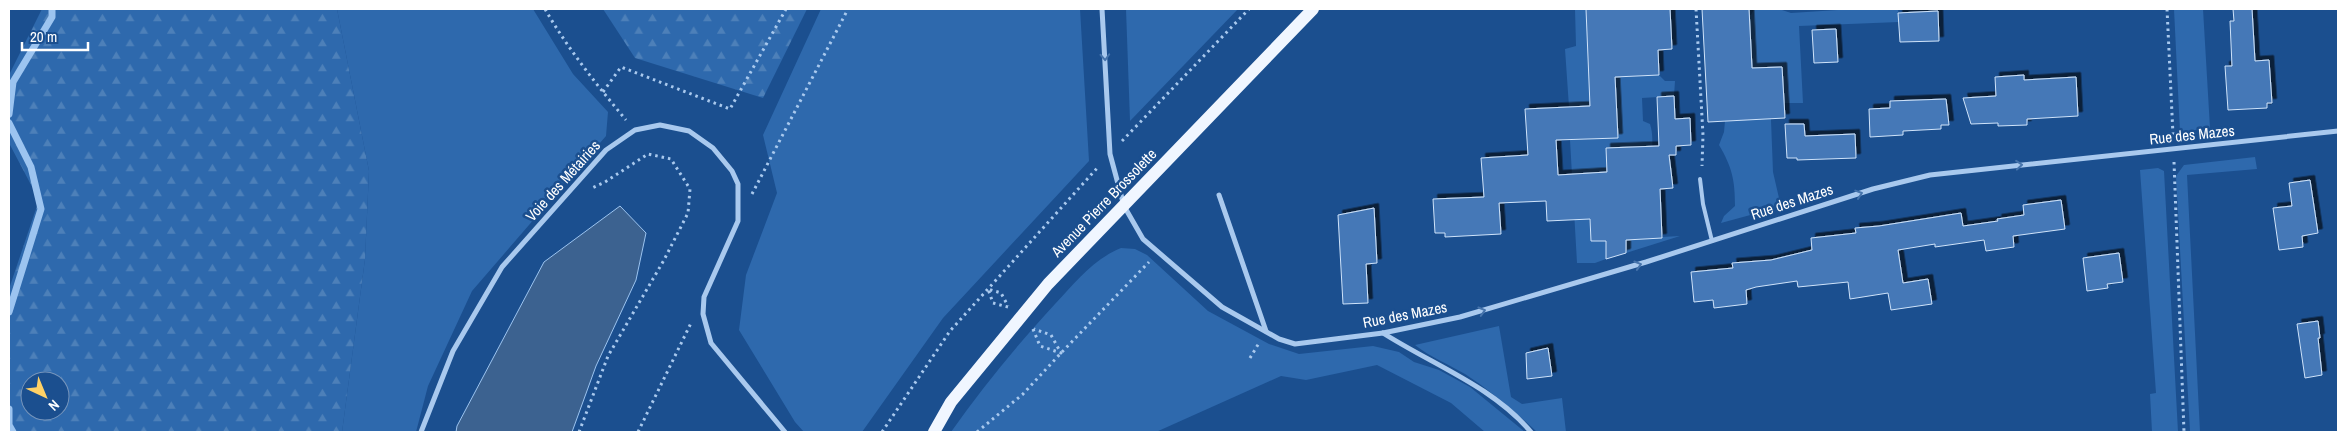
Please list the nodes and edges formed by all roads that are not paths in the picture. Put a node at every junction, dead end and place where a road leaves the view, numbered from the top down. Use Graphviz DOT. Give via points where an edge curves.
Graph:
graph roads {
  1 [pos="1102,9"];
  2 [pos="1313,9"];
  3 [pos="2338,131"];
  4 [pos="1700,179"];
  5 [pos="1219,195"];
  6 [pos="1124,206"];
  7 [pos="1712,241"];
  8 [pos="1266,332"];
  9 [pos="1383,333"];
  10 [pos="421,432"];
  11 [pos="785,432"];
  12 [pos="934,432"];
  13 [pos="1531,432"];
  1 -- 6 [label="street, Rue des Mazes, one-way" via="1110,154"];
  2 -- 6 [label="main road, Avenue Pierre Brossolette"];
  7 -- 3 [label="street, Rue des Mazes, one-way" via="1873,189 1930,175"];
  4 -- 7 [label="lane"];
  5 -- 8 [label="street"];
  6 -- 8 [label="street, Rue des Mazes" via="1144,239 1158,253 1222,307"];
  6 -- 12 [label="main road, Avenue Pierre Brossolette" via="1043,291 952,402"];
  9 -- 7 [label="street, Rue des Mazes, one-way" via="1460,318"];
  8 -- 9 [label="street, Rue des Mazes" via="1295,344"];
  9 -- 13 [label="street" via="1422,358 1462,376 1498,401"];
  10 -- 11 [label="street, Voie des Métairies" via="453,351 502,267 606,150 635,130 660,125 689,131 713,148 738,184 738,221 704,297 703,314 712,343"];
}
